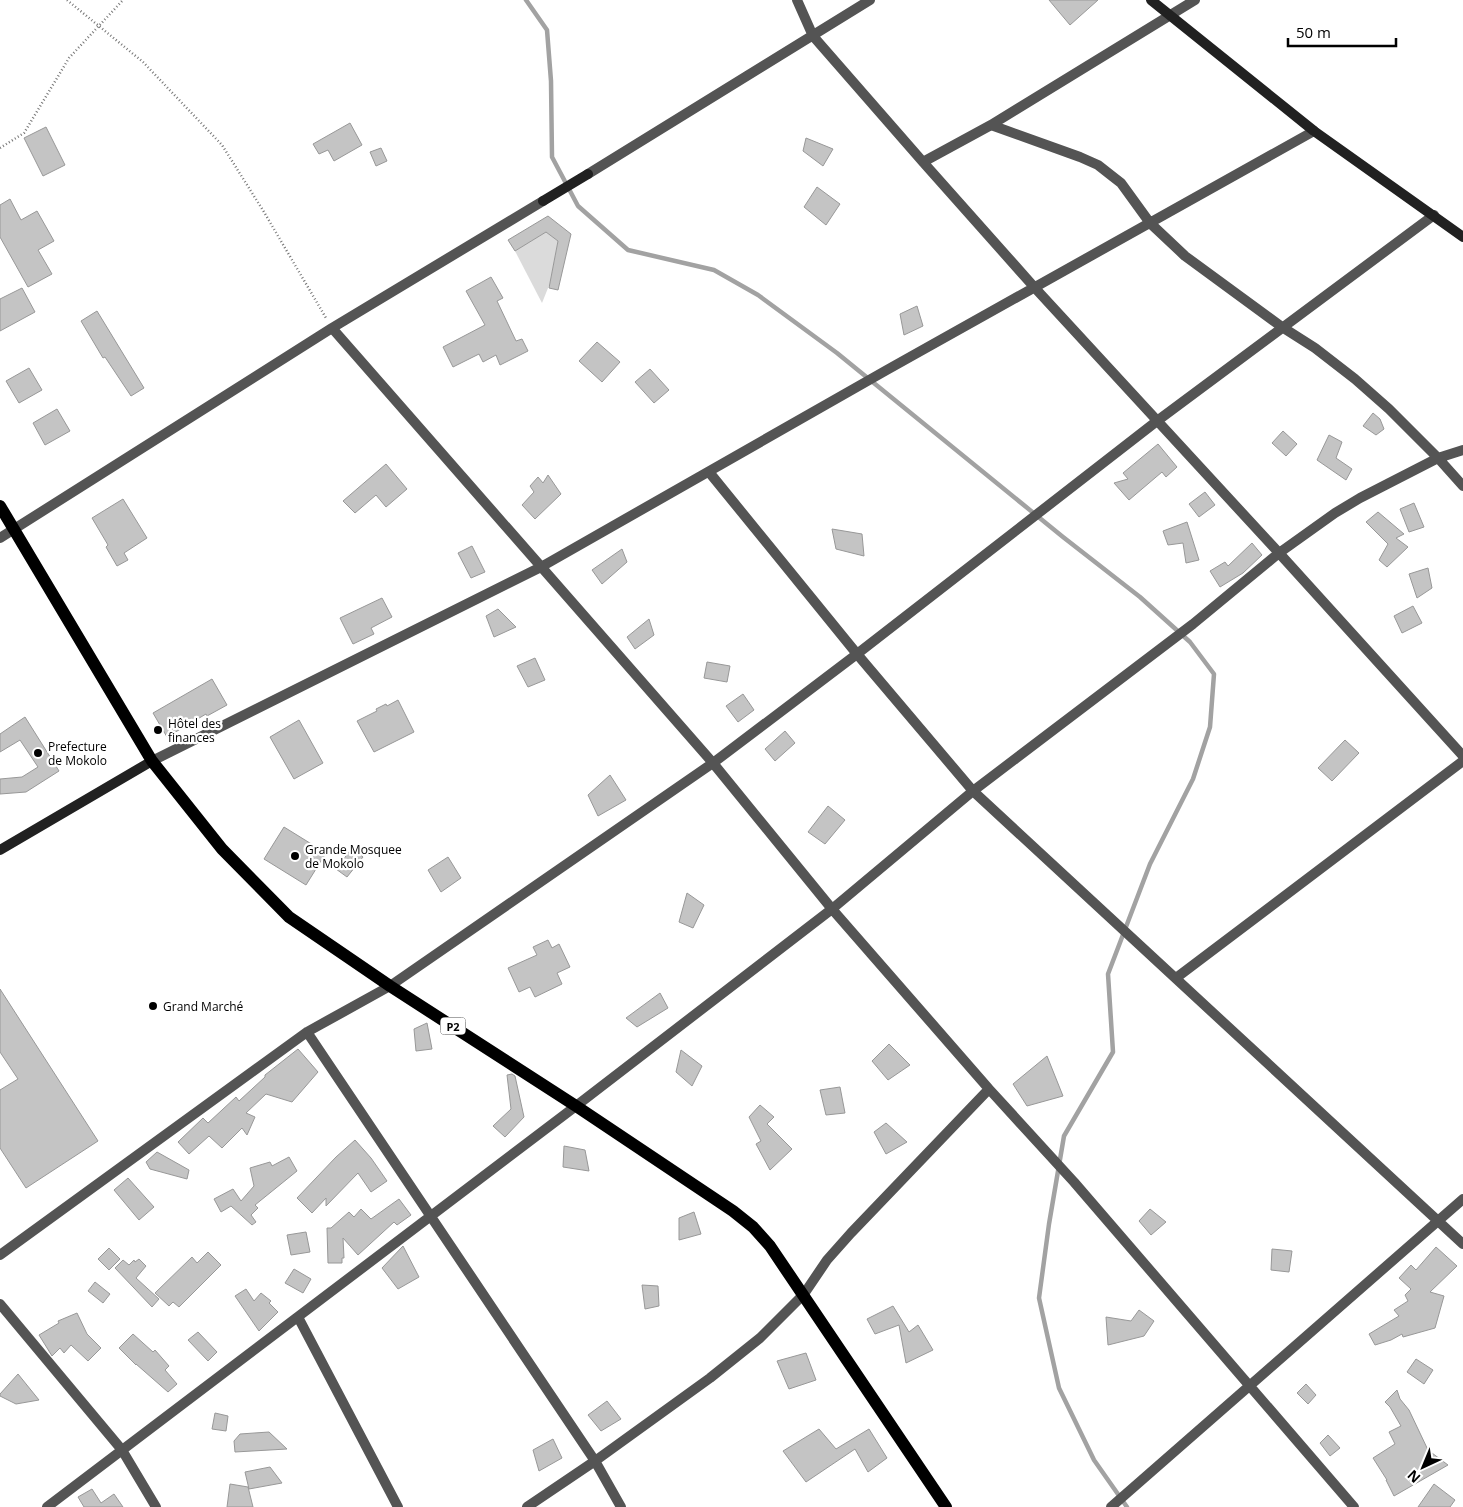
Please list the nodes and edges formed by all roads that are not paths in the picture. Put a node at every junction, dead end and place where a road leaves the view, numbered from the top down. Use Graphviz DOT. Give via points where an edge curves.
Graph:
graph roads {
  1 [pos="797,0"];
  2 [pos="870,0"];
  3 [pos="1151,0"];
  4 [pos="1194,0"];
  5 [pos="1169,14"];
  6 [pos="813,36"];
  7 [pos="991,125"];
  8 [pos="1314,130"];
  9 [pos="923,162"];
  10 [pos="1434,215"];
  11 [pos="1150,223"];
  12 [pos="1463,237"];
  13 [pos="1035,288"];
  14 [pos="1282,327"];
  15 [pos="332,328"];
  16 [pos="1157,421"];
  17 [pos="1463,450"];
  18 [pos="1438,458"];
  19 [pos="709,472"];
  20 [pos="1463,486"];
  21 [pos="0,506"];
  22 [pos="14,530"];
  23 [pos="0,538"];
  24 [pos="1279,553"];
  25 [pos="541,567"];
  26 [pos="857,654"];
  27 [pos="1463,756"];
  28 [pos="152,761"];
  29 [pos="1463,762"];
  30 [pos="712,763"];
  31 [pos="973,791"];
  32 [pos="0,850"];
  33 [pos="832,909"];
  34 [pos="1176,978"];
  35 [pos="390,986"];
  36 [pos="307,1032"];
  37 [pos="989,1089"];
  38 [pos="576,1106"];
  39 [pos="1463,1199"];
  40 [pos="430,1216"];
  41 [pos="1439,1222"];
  42 [pos="1463,1244"];
  43 [pos="0,1256"];
  44 [pos="804,1294"];
  45 [pos="0,1304"];
  46 [pos="298,1317"];
  47 [pos="1250,1386"];
  48 [pos="122,1450"];
  49 [pos="595,1461"];
  50 [pos="1112,1506"];
  51 [pos="47,1507"];
  52 [pos="156,1507"];
  53 [pos="398,1507"];
  54 [pos="527,1507"];
  55 [pos="621,1507"];
  56 [pos="946,1507"];
  57 [pos="1354,1507"];
  1 -- 6 [label="street"];
  2 -- 6 [label="street"];
  3 -- 5 [label="street"];
  4 -- 5 [label="street"];
  5 -- 7 [label="street"];
  5 -- 8 [label="street"];
  6 -- 9 [label="street"];
  6 -- 15 [label="street"];
  7 -- 9 [label="street"];
  7 -- 11 [label="street" via="1098,165 1121,182"];
  8 -- 10 [label="street"];
  8 -- 11 [label="street"];
  9 -- 13 [label="street"];
  10 -- 12 [label="street"];
  10 -- 14 [label="street"];
  11 -- 13 [label="street"];
  11 -- 14 [label="street" via="1185,256"];
  13 -- 16 [label="street"];
  13 -- 19 [label="street"];
  14 -- 16 [label="street"];
  14 -- 18 [label="street" via="1356,379"];
  15 -- 22 [label="street"];
  15 -- 25 [label="street"];
  16 -- 24 [label="street"];
  16 -- 26 [label="street"];
  17 -- 18 [label="street"];
  18 -- 20 [label="street"];
  18 -- 24 [label="street" via="1335,512"];
  19 -- 25 [label="street"];
  19 -- 26 [label="street"];
  21 -- 22 [label="main road, P2"];
  22 -- 23 [label="street"];
  22 -- 28 [label="main road, P2"];
  24 -- 27 [label="street"];
  24 -- 31 [label="street" via="1193,624"];
  25 -- 28 [label="street"];
  25 -- 30 [label="street"];
  26 -- 30 [label="street"];
  26 -- 31 [label="street"];
  28 -- 32 [label="street"];
  28 -- 35 [label="main road, P2" via="222,849 289,917"];
  29 -- 34 [label="street"];
  30 -- 33 [label="street"];
  30 -- 35 [label="street"];
  31 -- 33 [label="street"];
  31 -- 34 [label="street"];
  33 -- 37 [label="street"];
  33 -- 38 [label="street"];
  34 -- 41 [label="street"];
  35 -- 36 [label="street"];
  35 -- 38 [label="main road, P2"];
  36 -- 40 [label="street"];
  36 -- 43 [label="street"];
  37 -- 44 [label="street" via="851,1233"];
  37 -- 47 [label="street"];
  38 -- 40 [label="street"];
  38 -- 44 [label="main road, P2" via="753,1227"];
  39 -- 41 [label="street"];
  40 -- 46 [label="street"];
  40 -- 49 [label="street"];
  41 -- 42 [label="street"];
  41 -- 47 [label="street"];
  44 -- 49 [label="street" via="760,1338 710,1378"];
  44 -- 56 [label="main road, P2"];
  45 -- 48 [label="street"];
  46 -- 48 [label="street"];
  46 -- 53 [label="street"];
  47 -- 50 [label="street"];
  47 -- 57 [label="street"];
  48 -- 51 [label="street"];
  48 -- 52 [label="street"];
  49 -- 54 [label="street"];
  49 -- 55 [label="street"];
}
